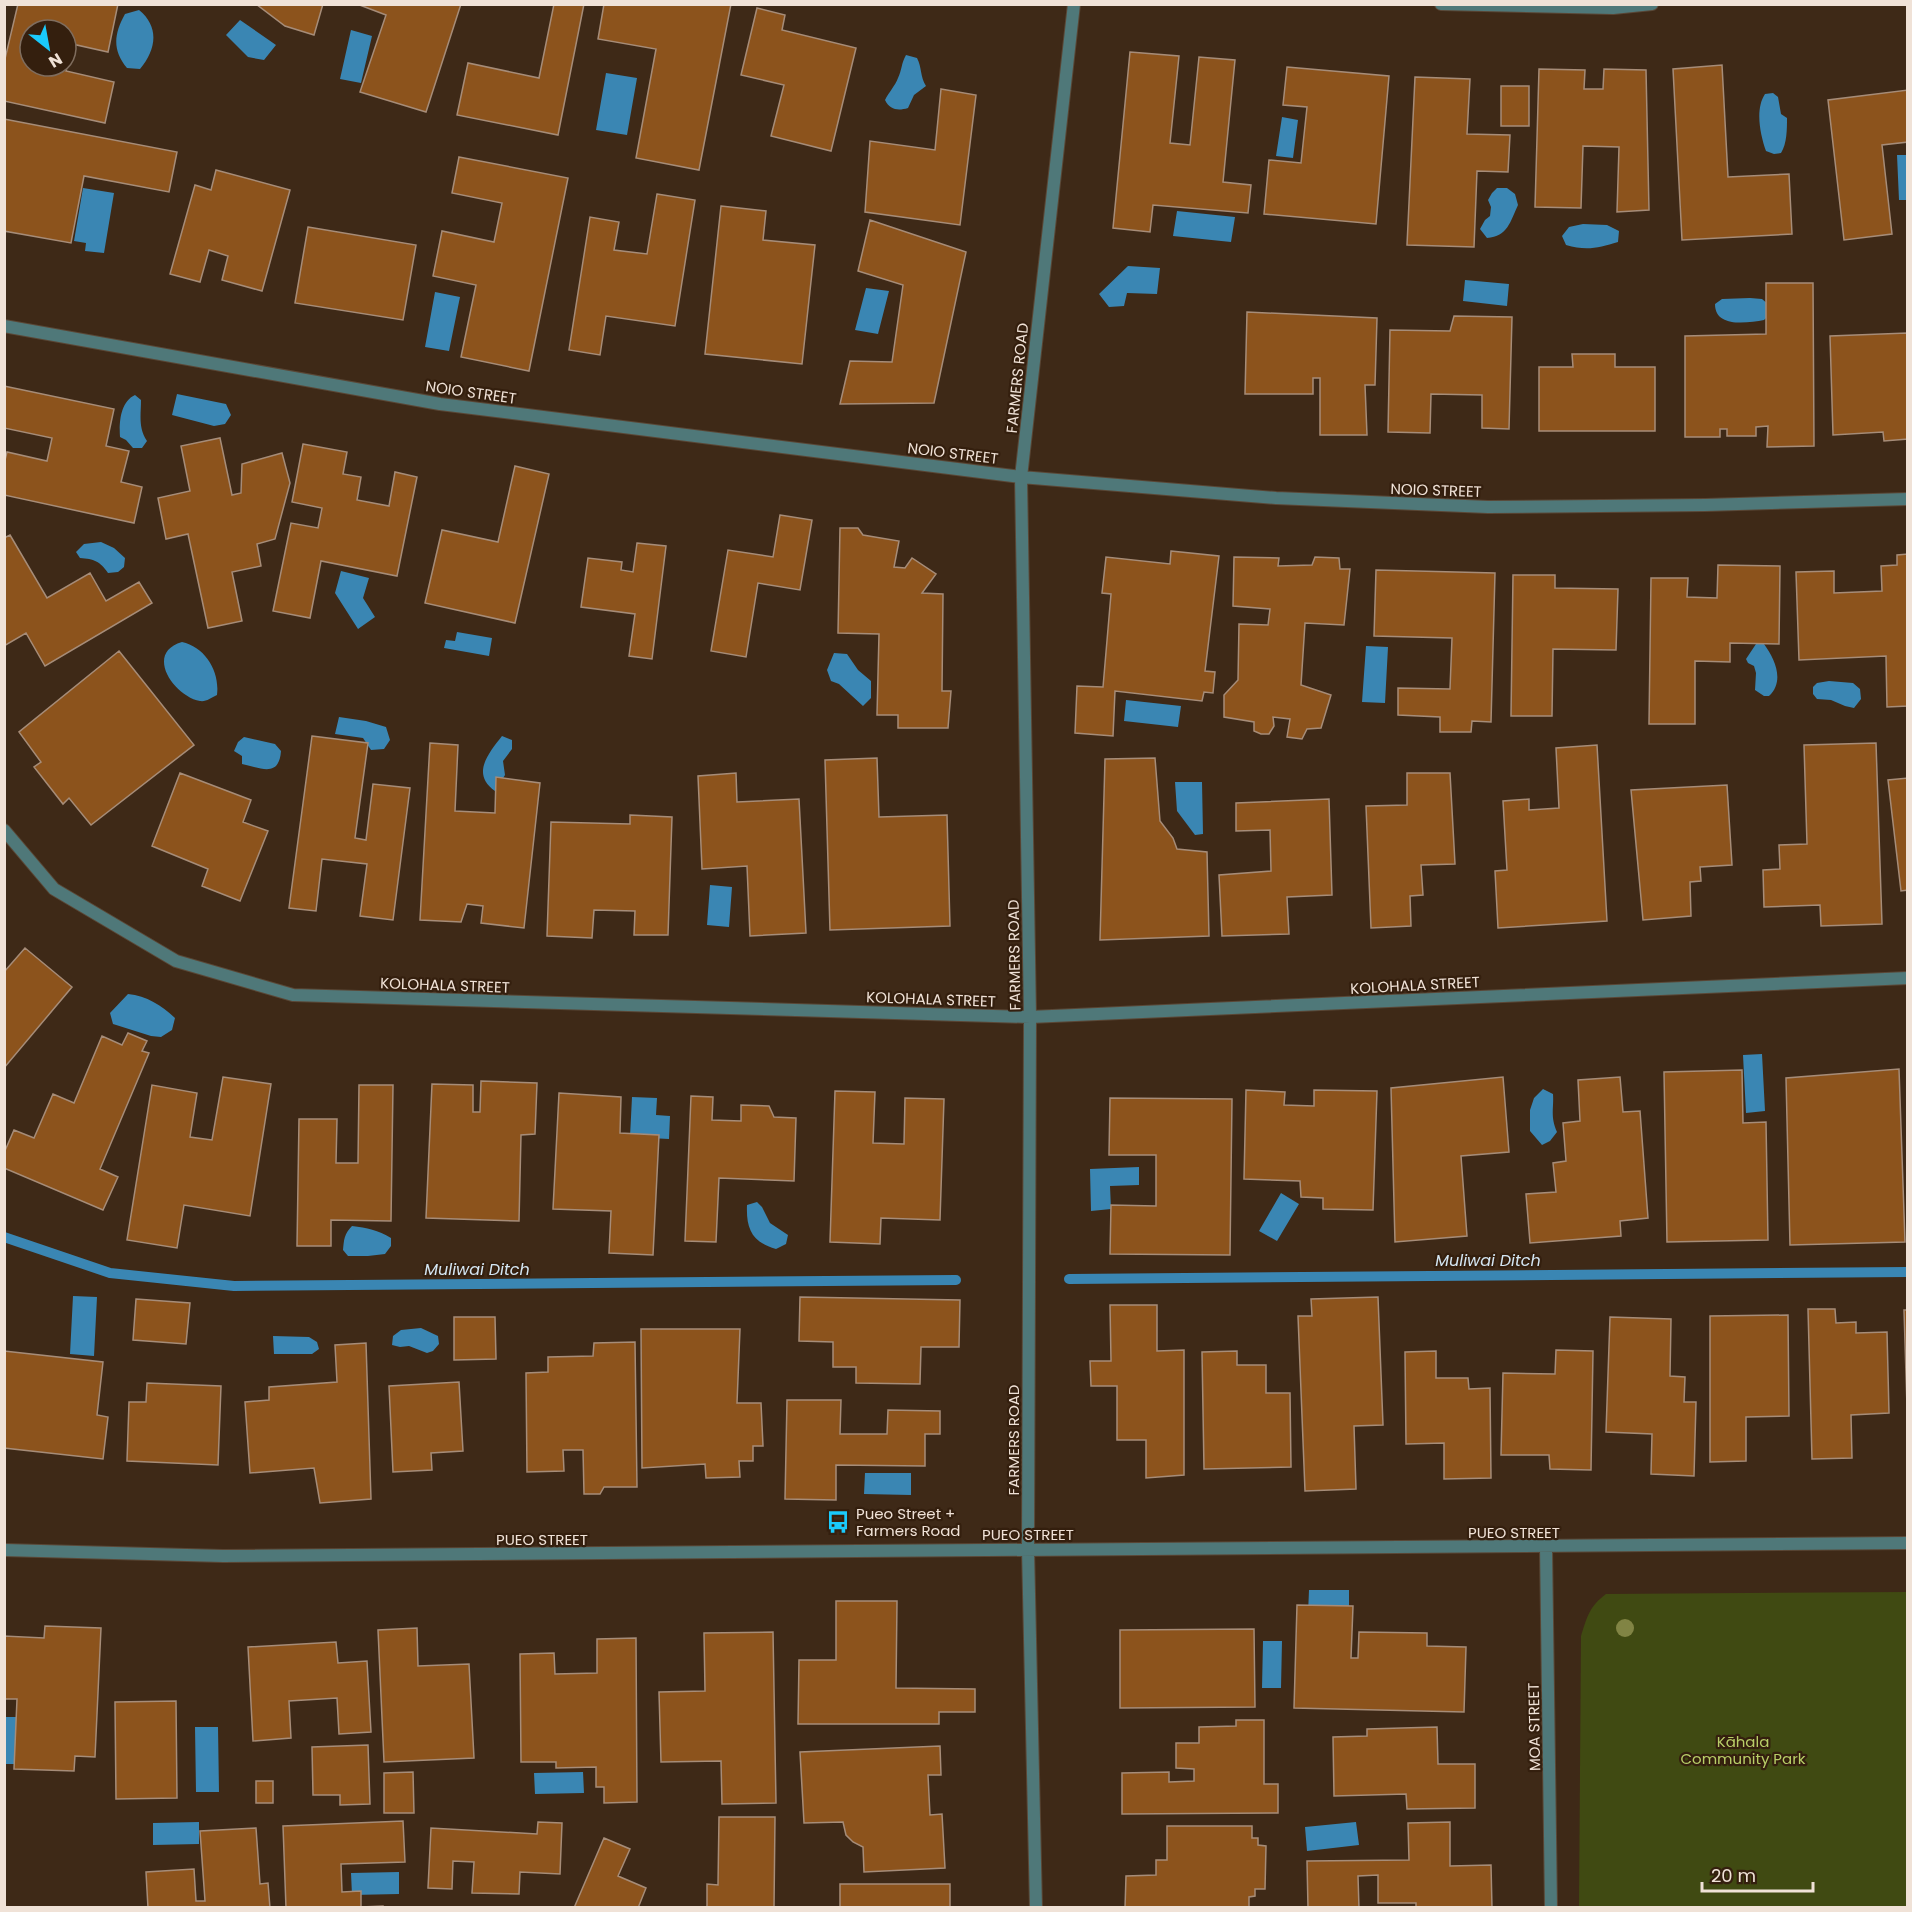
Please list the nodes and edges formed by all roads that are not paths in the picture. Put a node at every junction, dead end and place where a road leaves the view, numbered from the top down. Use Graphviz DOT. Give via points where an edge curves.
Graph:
graph roads {
  1 [pos="1074,4"];
  2 [pos="1441,4"];
  3 [pos="1652,4"];
  4 [pos="4,326"];
  5 [pos="1021,477"];
  6 [pos="1908,499"];
  7 [pos="4,830"];
  8 [pos="1908,978"];
  9 [pos="1030,1017"];
  10 [pos="1908,1542"];
  11 [pos="1546,1547"];
  12 [pos="1028,1549"];
  13 [pos="4,1550"];
  14 [pos="1036,1908"];
  15 [pos="1551,1908"];
  1 -- 5 [label="street, FARMERS ROAD"];
  2 -- 3 [label="street" via="1613,8"];
  4 -- 5 [label="street, NOIO STREET" via="440,404"];
  5 -- 6 [label="street, NOIO STREET" via="1276,498 1488,507"];
  5 -- 9 [label="street, FARMERS ROAD"];
  7 -- 9 [label="street, KOLOHALA STREET" via="54,889 176,961 293,995"];
  8 -- 9 [label="street, KOLOHALA STREET"];
  9 -- 12 [label="street, FARMERS ROAD"];
  10 -- 11 [label="street, PUEO STREET"];
  11 -- 12 [label="street, PUEO STREET"];
  11 -- 15 [label="street, MOA STREET"];
  12 -- 13 [label="street, PUEO STREET" via="235,1556"];
  12 -- 14 [label="street, FARMERS ROAD"];
}
